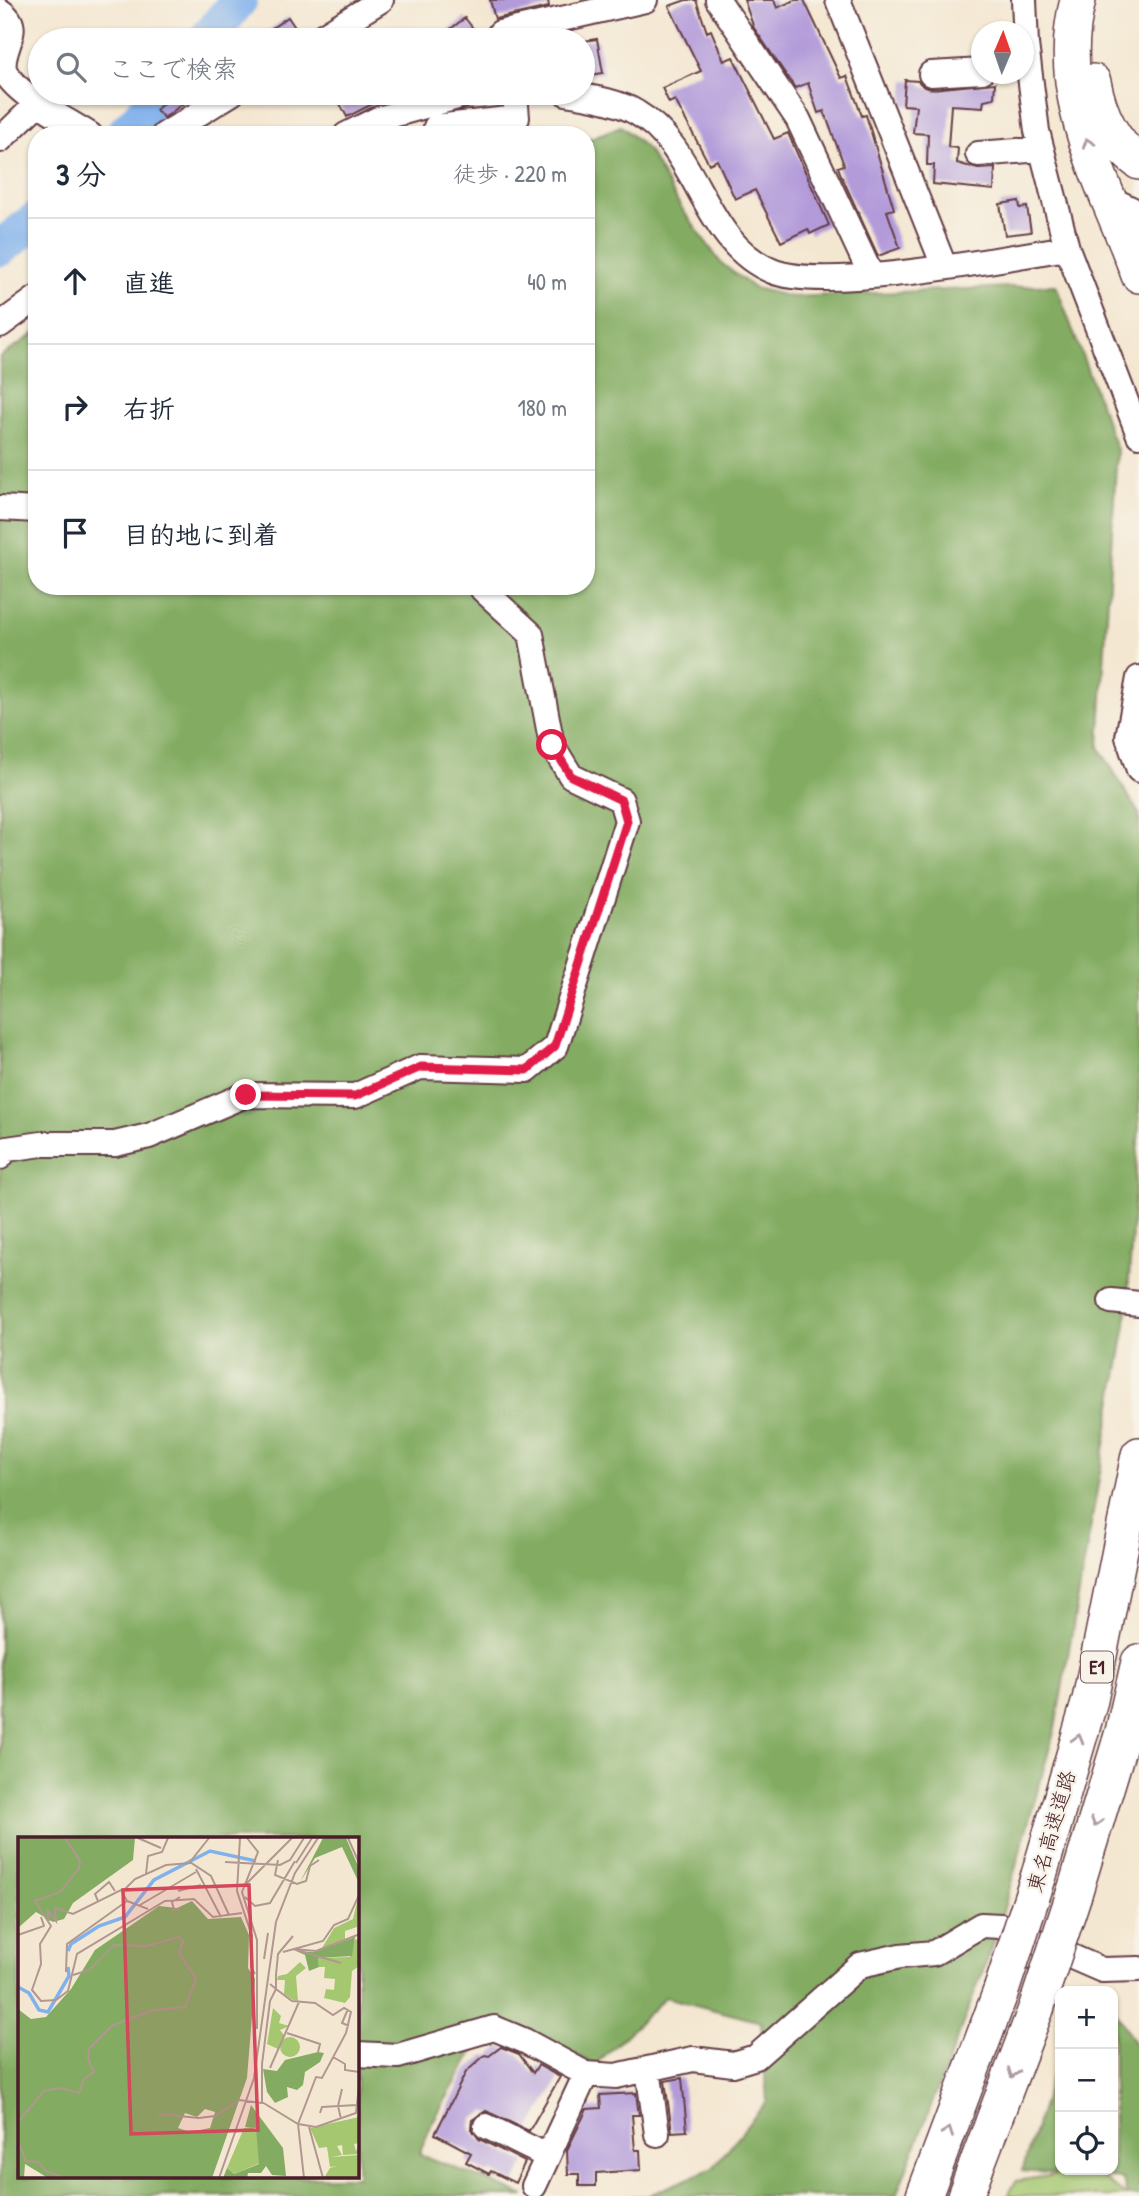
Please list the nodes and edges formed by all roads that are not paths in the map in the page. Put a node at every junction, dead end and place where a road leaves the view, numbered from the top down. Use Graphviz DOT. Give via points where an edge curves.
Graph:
graph roads {
  1 [pos="381,0"];
  2 [pos="645,0"];
  3 [pos="718,0"];
  4 [pos="838,0"];
  5 [pos="1024,0"];
  6 [pos="1078,0"];
  7 [pos="1101,0"];
  8 [pos="6,8"];
  9 [pos="1025,21"];
  10 [pos="336,28"];
  11 [pos="522,28"];
  12 [pos="971,72"];
  13 [pos="931,74"];
  14 [pos="1029,84"];
  15 [pos="28,95"];
  16 [pos="595,101"];
  17 [pos="36,105"];
  18 [pos="39,105"];
  19 [pos="213,105"];
  20 [pos="429,105"];
  21 [pos="516,105"];
  22 [pos="75,126"];
  23 [pos="179,126"];
  24 [pos="364,126"];
  25 [pos="445,126"];
  26 [pos="0,140"];
  27 [pos="1041,149"];
  28 [pos="978,154"];
  29 [pos="1139,162"];
  30 [pos="1106,190"];
  31 [pos="1139,213"];
  32 [pos="1067,248"];
  33 [pos="944,266"];
  34 [pos="872,275"];
  35 [pos="1139,275"];
  36 [pos="28,305"];
  37 [pos="0,325"];
  38 [pos="1139,435"];
  39 [pos="0,509"];
  40 [pos="28,510"];
  41 [pos="489,595"];
  42 [pos="1139,678"];
  43 [pos="1139,770"];
  44 [pos="0,1157"];
  45 [pos="1111,1301"];
  46 [pos="1139,1304"];
  47 [pos="1139,1455"];
  48 [pos="1139,1662"];
  49 [pos="1139,1969"];
  50 [pos="359,2054"];
  51 [pos="648,2069"];
  52 [pos="586,2074"];
  53 [pos="486,2126"];
  54 [pos="657,2134"];
  55 [pos="547,2156"];
  56 [pos="534,2186"];
  57 [pos="924,2196"];
  58 [pos="965,2196"];
  1 -- 10 [label="street"];
  2 -- 11 [label="street"];
  3 -- 34 [label="street" via="798,119"];
  4 -- 33 [label="street"];
  5 -- 9 [label="street"];
  30 -- 6 [label="highway, one-way" via="1072,96 1069,57"];
  7 -- 29 [label="highway" via="1091,27 1089,62 1096,95 1106,124 1125,152"];
  8 -- 15 [label="street" via="12,34 3,54 5,72"];
  12 -- 13 [label="street"];
  14 -- 27 [label="street"];
  16 -- 34 [label="street" via="635,111 656,127 673,144 724,233 772,271 806,278"];
  17 -- 26 [label="street"];
  18 -- 22 [label="street"];
  19 -- 23 [label="street"];
  20 -- 24 [label="street"];
  21 -- 25 [label="street" via="517,118"];
  27 -- 28 [label="street"];
  27 -- 32 [label="street"];
  30 -- 31 [label="street" via="1117,202"];
  30 -- 35 [label="highway"];
  32 -- 33 [label="street"];
  32 -- 38 [label="street"];
  33 -- 34 [label="street"];
  36 -- 37 [label="street"];
  39 -- 40 [label="street"];
  41 -- 44 [label="street" via="531,634 552,745 571,776 621,800 627,821 555,1046 527,1070 421,1067 355,1096 246,1095 149,1136 115,1144 42,1144 7,1149"];
  42 -- 43 [label="street" via="1128,737"];
  45 -- 46 [label="street"];
  57 -- 47 [label="highway, 東名高速道路 / E1, one-way, bridge" via="1001,1991 1090,1700"];
  48 -- 58 [label="highway, 東名高速道路 / E1, one-way, bridge" via="1074,1894"];
  49 -- 51 [label="street" via="1102,1970 1001,1926 981,1925 934,1953 860,1965 756,2057 733,2064 693,2059"];
  50 -- 52 [label="street" via="398,2056 494,2028"];
  51 -- 52 [label="street" via="616,2076"];
  51 -- 54 [label="street"];
  52 -- 55 [label="street"];
  53 -- 55 [label="street"];
  55 -- 56 [label="street"];
}
